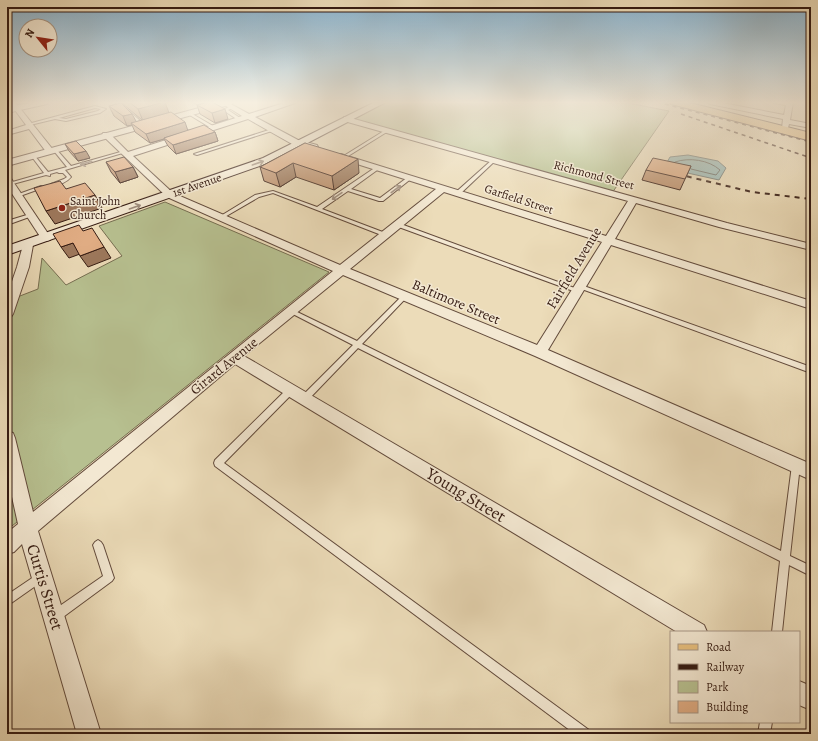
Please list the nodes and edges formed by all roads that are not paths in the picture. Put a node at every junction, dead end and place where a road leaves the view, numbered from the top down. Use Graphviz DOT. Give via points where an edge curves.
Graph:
graph roads {
  1 [pos="41,137"];
  2 [pos="100,137"];
  3 [pos="108,137"];
  4 [pos="180,137"];
  5 [pos="252,137"];
  6 [pos="285,137"];
  7 [pos="313,137"];
  8 [pos="377,137"];
  9 [pos="411,137"];
  10 [pos="301,143"];
  11 [pos="52,150"];
  12 [pos="125,153"];
  13 [pos="196,154"];
  14 [pos="33,156"];
  15 [pos="344,157"];
  16 [pos="494,160"];
  17 [pos="7,162"];
  18 [pos="70,167"];
  19 [pos="378,168"];
  20 [pos="47,175"];
  21 [pos="410,178"];
  22 [pos="11,186"];
  23 [pos="443,188"];
  24 [pos="347,189"];
  25 [pos="458,193"];
  26 [pos="170,195"];
  27 [pos="7,198"];
  28 [pos="634,199"];
  29 [pos="318,209"];
  30 [pos="30,215"];
  31 [pos="221,217"];
  32 [pos="7,222"];
  33 [pos="398,225"];
  34 [pos="386,235"];
  35 [pos="46,238"];
  36 [pos="608,241"];
  37 [pos="28,245"];
  38 [pos="811,247"];
  39 [pos="7,252"];
  40 [pos="342,270"];
  41 [pos="580,289"];
  42 [pos="10,295"];
  43 [pos="405,296"];
  44 [pos="811,305"];
  45 [pos="292,311"];
  46 [pos="7,314"];
  47 [pos="358,344"];
  48 [pos="540,352"];
  49 [pos="234,357"];
  50 [pos="811,370"];
  51 [pos="297,395"];
  52 [pos="7,438"];
  53 [pos="796,465"];
  54 [pos="811,472"];
  55 [pos="27,528"];
  56 [pos="7,545"];
  57 [pos="98,545"];
  58 [pos="786,558"];
  59 [pos="811,571"];
  60 [pos="41,577"];
  61 [pos="7,601"];
  62 [pos="53,617"];
  63 [pos="696,631"];
  64 [pos="777,631"];
  65 [pos="800,693"];
  66 [pos="811,699"];
  67 [pos="766,723"];
  68 [pos="89,734"];
  69 [pos="585,734"];
  70 [pos="764,734"];
  1 -- 11 [label="street"];
  2 -- 11 [label="street"];
  3 -- 12 [label="street, Baltimore Street"];
  4 -- 12 [label="street"];
  5 -- 13 [label="lane"];
  6 -- 10 [label="street, Garfield Street"];
  7 -- 10 [label="main road, 1st Avenue"];
  8 -- 15 [label="lane"];
  9 -- 16 [label="street, Richmond Street"];
  10 -- 15 [label="street, Garfield Street"];
  26 -- 10 [label="main road, 1st Avenue, one-way" via="267,160"];
  11 -- 14 [label="street"];
  11 -- 18 [label="lane"];
  12 -- 18 [label="lane, one-way"];
  12 -- 26 [label="street, Baltimore Street"];
  14 -- 17 [label="street"];
  14 -- 20 [label="lane"];
  15 -- 19 [label="street, Garfield Street"];
  16 -- 25 [label="lane"];
  16 -- 28 [label="street, Richmond Street"];
  18 -- 20 [label="lane"];
  19 -- 21 [label="street, Garfield Street"];
  19 -- 24 [label="lane"];
  20 -- 22 [label="lane"];
  20 -- 22 [label="lane" via="64,171 69,177 66,180"];
  21 -- 23 [label="street, Garfield Street"];
  24 -- 21 [label="lane, one-way" via="381,200"];
  22 -- 27 [label="street"];
  22 -- 30 [label="street"];
  23 -- 25 [label="street, Garfield Street"];
  23 -- 33 [label="street, Girard Avenue"];
  24 -- 29 [label="lane, one-way"];
  25 -- 36 [label="street, Garfield Street"];
  26 -- 31 [label="street, Baltimore Street"];
  35 -- 26 [label="main road, 1st Avenue, one-way"];
  28 -- 36 [label="street, Fairfield Avenue"];
  28 -- 38 [label="street, Richmond Street"];
  29 -- 31 [label="lane" via="273,192 257,196"];
  29 -- 34 [label="lane"];
  30 -- 32 [label="lane"];
  30 -- 35 [label="street"];
  31 -- 40 [label="street, Baltimore Street"];
  33 -- 34 [label="street, Girard Avenue"];
  33 -- 41 [label="lane"];
  34 -- 40 [label="street, Girard Avenue"];
  35 -- 37 [label="main road, 1st Avenue"];
  36 -- 41 [label="street, Fairfield Avenue"];
  36 -- 44 [label="street, Garfield Street"];
  37 -- 39 [label="main road, 1st Avenue"];
  37 -- 42 [label="street" via="22,268"];
  40 -- 43 [label="street, Baltimore Street"];
  40 -- 45 [label="street, Girard Avenue"];
  41 -- 48 [label="street, Fairfield Avenue"];
  41 -- 50 [label="lane"];
  42 -- 46 [label="street"];
  43 -- 47 [label="lane"];
  43 -- 48 [label="street, Baltimore Street"];
  45 -- 47 [label="lane"];
  45 -- 49 [label="street, Girard Avenue"];
  47 -- 51 [label="lane"];
  47 -- 58 [label="lane"];
  48 -- 53 [label="street, Baltimore Street"];
  49 -- 51 [label="street, Young Street"];
  49 -- 55 [label="street, Girard Avenue"];
  51 -- 63 [label="street, Young Street"];
  51 -- 69 [label="lane" via="218,463"];
  52 -- 55 [label="street, Curtis Street"];
  53 -- 54 [label="street, Baltimore Street"];
  53 -- 58 [label="lane"];
  55 -- 56 [label="street, Girard Avenue"];
  55 -- 60 [label="street, Curtis Street"];
  57 -- 62 [label="lane" via="109,578"];
  58 -- 59 [label="lane"];
  58 -- 64 [label="lane"];
  60 -- 61 [label="lane"];
  60 -- 62 [label="street, Curtis Street"];
  62 -- 68 [label="street, Curtis Street"];
  65 -- 66 [label="street"];
  67 -- 70 [label="lane"];
}
